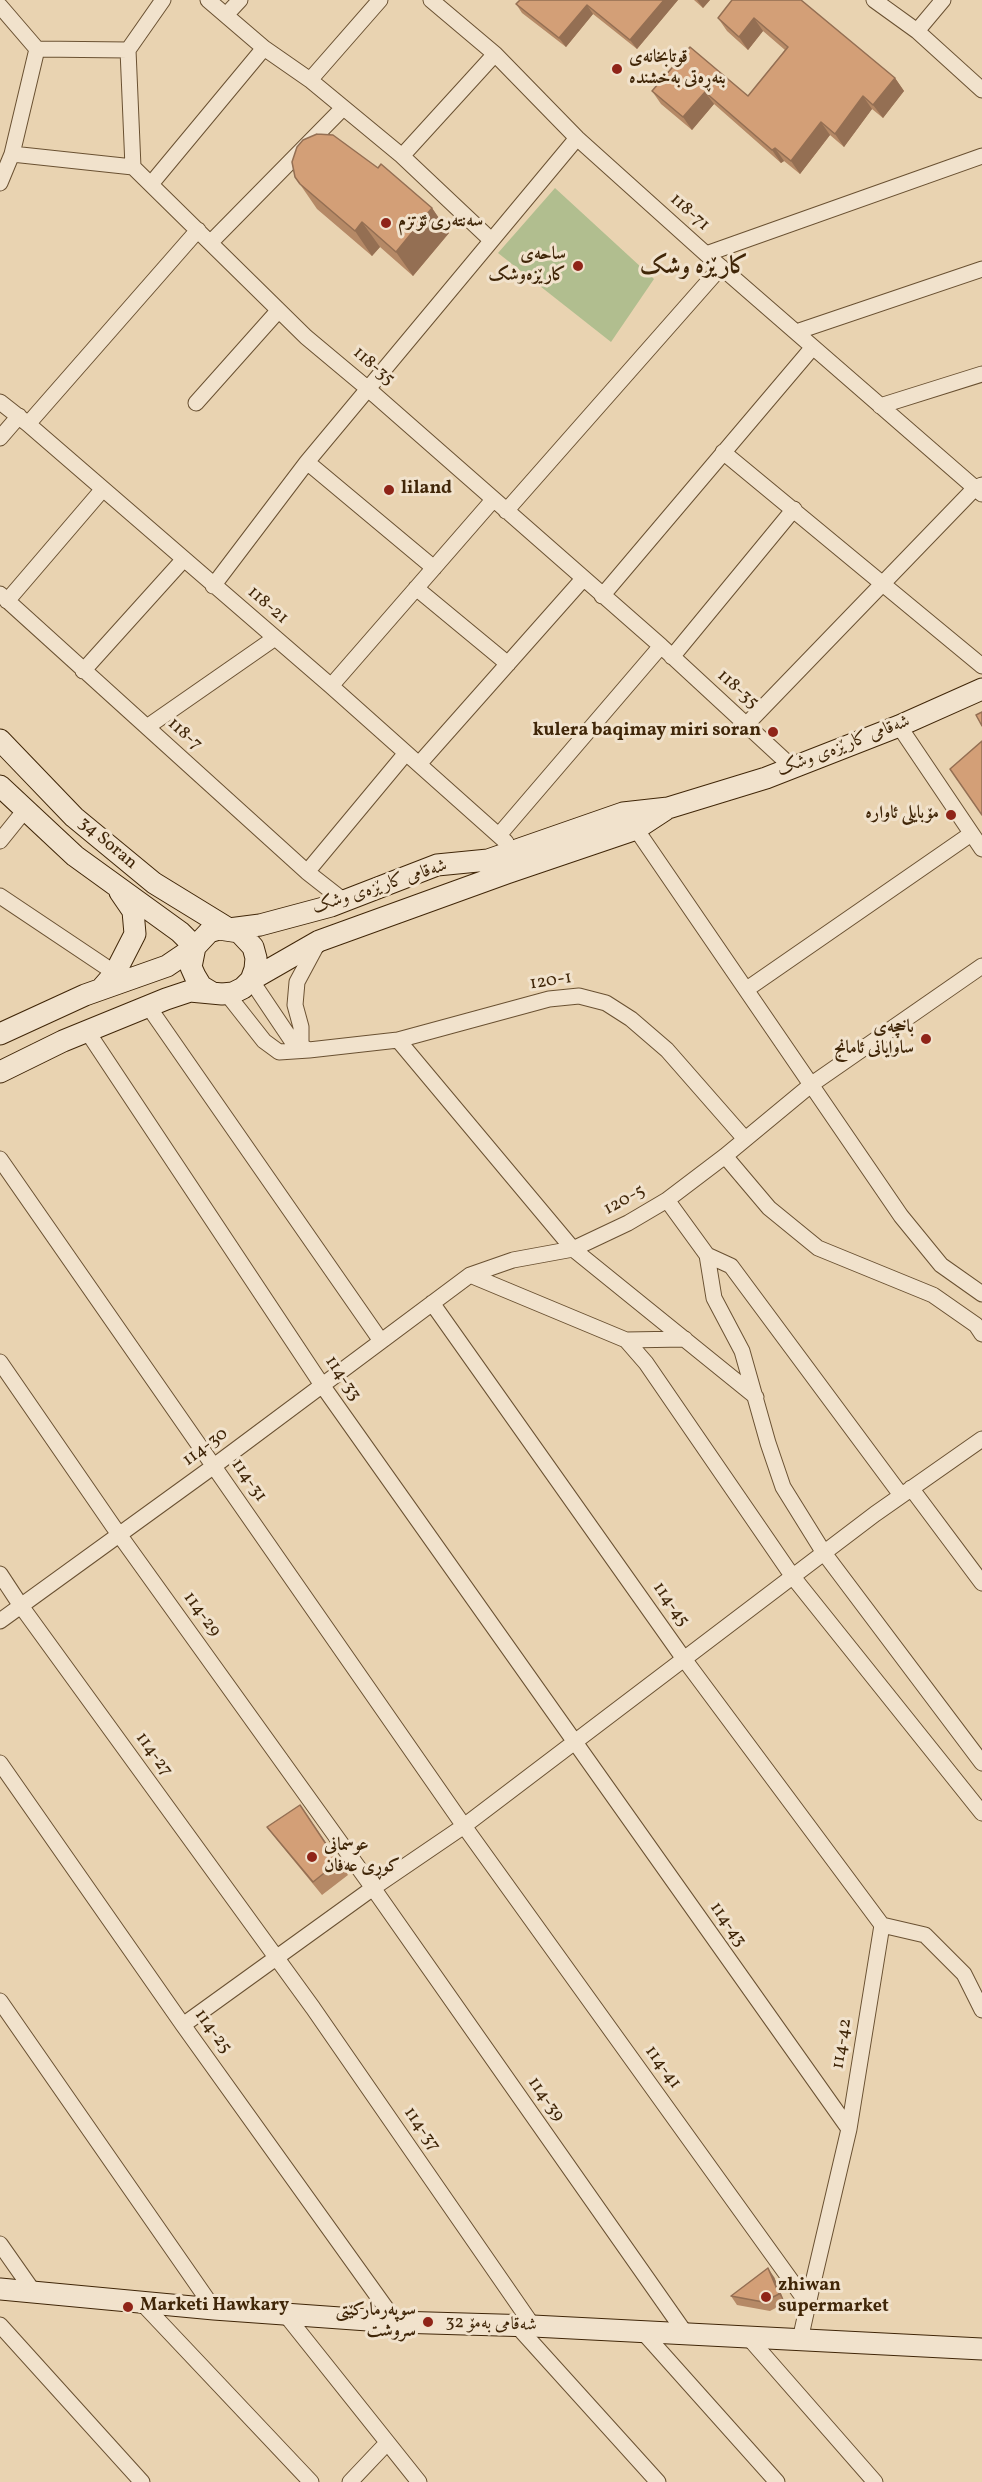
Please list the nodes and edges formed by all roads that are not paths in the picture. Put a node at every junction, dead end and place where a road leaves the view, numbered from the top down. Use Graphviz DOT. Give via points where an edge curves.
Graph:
graph roads {
  1 [pos="162,0"];
  2 [pos="208,0"];
  3 [pos="240,0"];
  4 [pos="380,0"];
  5 [pos="431,0"];
  6 [pos="874,0"];
  7 [pos="943,0"];
  8 [pos="0,6"];
  9 [pos="226,15"];
  10 [pos="917,31"];
  11 [pos="264,48"];
  12 [pos="37,49"];
  13 [pos="128,50"];
  14 [pos="495,54"];
  15 [pos="310,80"];
  16 [pos="982,90"];
  17 [pos="344,108"];
  18 [pos="578,138"];
  19 [pos="12,154"];
  20 [pos="402,156"];
  21 [pos="982,156"];
  22 [pos="133,167"];
  23 [pos="0,183"];
  24 [pos="151,184"];
  25 [pos="198,230"];
  26 [pos="491,240"];
  27 [pos="211,242"];
  28 [pos="706,254"];
  29 [pos="721,267"];
  30 [pos="978,274"];
  31 [pos="278,311"];
  32 [pos="796,332"];
  33 [pos="813,347"];
  34 [pos="982,374"];
  35 [pos="367,388"];
  36 [pos="0,402"];
  37 [pos="196,403"];
  38 [pos="880,405"];
  39 [pos="23,420"];
  40 [pos="0,438"];
  41 [pos="723,452"];
  42 [pos="307,462"];
  43 [pos="103,489"];
  44 [pos="980,489"];
  45 [pos="493,500"];
  46 [pos="794,509"];
  47 [pos="506,511"];
  48 [pos="184,559"];
  49 [pos="434,568"];
  50 [pos="583,579"];
  51 [pos="883,583"];
  52 [pos="213,586"];
  53 [pos="416,588"];
  54 [pos="602,596"];
  55 [pos="3,598"];
  56 [pos="275,638"];
  57 [pos="661,646"];
  58 [pos="672,657"];
  59 [pos="981,663"];
  60 [pos="508,664"];
  61 [pos="83,670"];
  62 [pos="331,686"];
  63 [pos="982,689"];
  64 [pos="746,724"];
  65 [pos="899,726"];
  66 [pos="147,727"];
  67 [pos="0,740"];
  68 [pos="406,753"];
  69 [pos="419,764"];
  70 [pos="792,767"];
  71 [pos="0,786"];
  72 [pos="668,808"];
  73 [pos="25,810"];
  74 [pos="636,829"];
  75 [pos="971,834"];
  76 [pos="0,841"];
  77 [pos="982,848"];
  78 [pos="463,862"];
  79 [pos="307,872"];
  80 [pos="117,886"];
  81 [pos="469,886"];
  82 [pos="0,896"];
  83 [pos="344,901"];
  84 [pos="229,929"];
  85 [pos="319,941"];
  86 [pos="195,946"];
  87 [pos="982,966"];
  88 [pos="115,973"];
  89 [pos="251,980"];
  90 [pos="101,989"];
  91 [pos="747,989"];
  92 [pos="219,993"];
  93 [pos="148,1006"];
  94 [pos="87,1031"];
  95 [pos="0,1034"];
  96 [pos="398,1040"];
  97 [pos="305,1048"];
  98 [pos="0,1072"];
  99 [pos="812,1084"];
  100 [pos="746,1139"];
  101 [pos="725,1156"];
  102 [pos="0,1159"];
  103 [pos="667,1200"];
  104 [pos="573,1249"];
  105 [pos="707,1255"];
  106 [pos="470,1275"];
  107 [pos="982,1294"];
  108 [pos="432,1303"];
  109 [pos="982,1334"];
  110 [pos="685,1339"];
  111 [pos="626,1340"];
  112 [pos="381,1341"];
  113 [pos="0,1362"];
  114 [pos="322,1385"];
  115 [pos="756,1396"];
  116 [pos="982,1439"];
  117 [pos="214,1466"];
  118 [pos="906,1492"];
  119 [pos="120,1536"];
  120 [pos="824,1553"];
  121 [pos="0,1574"];
  122 [pos="793,1577"];
  123 [pos="982,1583"];
  124 [pos="21,1606"];
  125 [pos="0,1621"];
  126 [pos="684,1659"];
  127 [pos="574,1743"];
  128 [pos="0,1763"];
  129 [pos="982,1763"];
  130 [pos="982,1813"];
  131 [pos="464,1826"];
  132 [pos="373,1888"];
  133 [pos="882,1925"];
  134 [pos="276,1958"];
  135 [pos="0,2001"];
  136 [pos="982,2010"];
  137 [pos="183,2025"];
  138 [pos="849,2129"];
  139 [pos="0,2244"];
  140 [pos="0,2289"];
  141 [pos="33,2291"];
  142 [pos="140,2301"];
  143 [pos="808,2304"];
  144 [pos="214,2309"];
  145 [pos="285,2314"];
  146 [pos="396,2322"];
  147 [pos="0,2325"];
  148 [pos="525,2326"];
  149 [pos="642,2331"];
  150 [pos="686,2334"];
  151 [pos="748,2337"];
  152 [pos="800,2340"];
  153 [pos="982,2349"];
  154 [pos="387,2443"];
  155 [pos="142,2482"];
  156 [pos="311,2482"];
  157 [pos="350,2482"];
  158 [pos="419,2482"];
  159 [pos="658,2482"];
  160 [pos="777,2482"];
  161 [pos="875,2482"];
  1 -- 13 [label="street"];
  2 -- 9 [label="street"];
  3 -- 9 [label="street"];
  4 -- 15 [label="street"];
  5 -- 14 [label="street, 118-71"];
  6 -- 10 [label="street"];
  7 -- 10 [label="street"];
  8 -- 12 [label="street"];
  9 -- 11 [label="street"];
  10 -- 16 [label="street"];
  11 -- 15 [label="street"];
  11 -- 24 [label="street"];
  12 -- 13 [label="street"];
  12 -- 19 [label="street"];
  13 -- 22 [label="street"];
  14 -- 18 [label="street, 118-71"];
  14 -- 20 [label="street"];
  15 -- 17 [label="street"];
  17 -- 20 [label="street"];
  17 -- 27 [label="street"];
  18 -- 26 [label="street"];
  18 -- 28 [label="street, 118-71"];
  19 -- 22 [label="street"];
  19 -- 23 [label="street"];
  20 -- 26 [label="street"];
  21 -- 28 [label="street"];
  22 -- 24 [label="street, 118-35"];
  24 -- 25 [label="street, 118-35"];
  25 -- 27 [label="street, 118-35"];
  25 -- 39 [label="street"];
  26 -- 35 [label="street"];
  27 -- 31 [label="street, 118-35"];
  28 -- 29 [label="street, 118-71"];
  29 -- 32 [label="street, 118-71"];
  29 -- 47 [label="street"];
  30 -- 32 [label="street"];
  31 -- 35 [label="street, 118-35"];
  31 -- 37 [label="street"];
  32 -- 33 [label="street, 118-71"];
  33 -- 38 [label="street, 118-71"];
  33 -- 41 [label="street"];
  34 -- 38 [label="street"];
  35 -- 42 [label="street"];
  35 -- 45 [label="street, 118-35"];
  36 -- 39 [label="street, 118-21"];
  38 -- 44 [label="street, 118-71"];
  39 -- 40 [label="street"];
  39 -- 43 [label="street, 118-21"];
  41 -- 46 [label="street"];
  41 -- 54 [label="street"];
  42 -- 49 [label="street"];
  42 -- 52 [label="street"];
  43 -- 48 [label="street, 118-21"];
  43 -- 55 [label="street"];
  44 -- 51 [label="street"];
  45 -- 47 [label="street, 118-35"];
  45 -- 49 [label="street"];
  46 -- 51 [label="street"];
  46 -- 58 [label="street"];
  47 -- 50 [label="street, 118-35"];
  48 -- 52 [label="street, 118-21"];
  48 -- 61 [label="street"];
  49 -- 53 [label="street"];
  50 -- 54 [label="street, 118-35"];
  50 -- 60 [label="street"];
  51 -- 59 [label="street"];
  51 -- 64 [label="street"];
  52 -- 56 [label="street, 118-21"];
  53 -- 60 [label="street"];
  53 -- 62 [label="street"];
  54 -- 57 [label="street, 118-35"];
  55 -- 61 [label="street, 118-7"];
  56 -- 62 [label="street, 118-21"];
  56 -- 66 [label="street"];
  57 -- 58 [label="street, 118-35"];
  57 -- 69 [label="street, 118-21" via="503,838"];
  58 -- 64 [label="street, 118-35"];
  60 -- 69 [label="street"];
  61 -- 66 [label="street, 118-7"];
  62 -- 68 [label="street, 118-21"];
  63 -- 65 [label="main road, شەقامی کارێزەی وشک"];
  64 -- 70 [label="street, 118-35"];
  65 -- 70 [label="main road, شەقامی کارێزەی وشک"];
  65 -- 75 [label="street"];
  65 -- 77 [label="street"];
  66 -- 79 [label="street, 118-7"];
  67 -- 84 [label="main road, 34 Soran" via="74,817 154,884"];
  68 -- 69 [label="street, 118-21"];
  68 -- 79 [label="street"];
  70 -- 72 [label="main road, شەقامی کارێزەی وشک"];
  71 -- 73 [label="main road, 34 Soran"];
  72 -- 74 [label="main road, شەقامی کارێزەی وشک"];
  72 -- 78 [label="main road, شەقامی کارێزەی وشک" via="623,813 488,860"];
  73 -- 76 [label="street"];
  73 -- 80 [label="main road, 34 Soran" via="75,856"];
  74 -- 81 [label="main road, شەقامی کارێزەی وشک"];
  74 -- 91 [label="street"];
  75 -- 77 [label="street"];
  75 -- 91 [label="street"];
  78 -- 81 [label="main road"];
  78 -- 83 [label="main road, شەقامی کارێزەی وشک" via="437,865"];
  79 -- 83 [label="street, 118-7"];
  80 -- 86 [label="main road, 34 Soran"];
  80 -- 88 [label="main road" via="133,911 135,934"];
  81 -- 85 [label="main road, شەقامی کارێزەی وشک"];
  82 -- 88 [label="street"];
  83 -- 84 [label="main road, شەقامی کارێزەی وشک" via="260,925"];
  84 -- 86 [label="main road" via="209,932"];
  84 -- 89 [label="main road" via="239,932 253,947 256,958"];
  85 -- 89 [label="main road, شەقامی کارێزەی وشک"];
  85 -- 97 [label="street" via="297,982 295,1005"];
  86 -- 90 [label="main road" via="167,966"];
  86 -- 92 [label="main road" via="191,967 195,976 201,986"];
  87 -- 99 [label="street, 120-5"];
  88 -- 90 [label="main road"];
  89 -- 92 [label="main road" via="243,988"];
  89 -- 97 [label="street" via="292,1041"];
  90 -- 95 [label="main road"];
  91 -- 99 [label="street"];
  92 -- 93 [label="main road" via="190,991"];
  92 -- 97 [label="street, 120-1" via="279,1052"];
  93 -- 94 [label="main road"];
  93 -- 112 [label="street"];
  94 -- 98 [label="main road"];
  94 -- 114 [label="street, 114-33"];
  96 -- 97 [label="street, 120-1"];
  96 -- 100 [label="street, 120-1" via="549,999 579,996 606,1004 631,1019 667,1050"];
  96 -- 104 [label="street"];
  99 -- 100 [label="street, 120-5"];
  99 -- 107 [label="street" via="901,1216 941,1265"];
  100 -- 101 [label="street, 120-5"];
  101 -- 103 [label="street, 120-5"];
  101 -- 109 [label="street" via="769,1208 818,1248 933,1295 976,1325"];
  102 -- 117 [label="street, 114-31"];
  103 -- 104 [label="street, 120-5"];
  103 -- 105 [label="street"];
  104 -- 106 [label="street, 120-5" via="513,1260"];
  104 -- 110 [label="street"];
  105 -- 115 [label="street" via="714,1298 742,1351"];
  105 -- 118 [label="street" via="731,1266"];
  106 -- 108 [label="street, 120-5"];
  106 -- 111 [label="street"];
  108 -- 112 [label="street, 114-30"];
  108 -- 126 [label="street, 114-45"];
  110 -- 111 [label="street"];
  110 -- 115 [label="street"];
  111 -- 122 [label="street" via="646,1363"];
  112 -- 114 [label="street, 114-30"];
  113 -- 119 [label="street, 114-29"];
  114 -- 117 [label="street, 114-30"];
  114 -- 127 [label="street, 114-33"];
  115 -- 120 [label="street" via="783,1487"];
  116 -- 118 [label="street"];
  117 -- 119 [label="street, 114-30"];
  117 -- 131 [label="street, 114-31"];
  118 -- 120 [label="street"];
  118 -- 123 [label="street"];
  119 -- 124 [label="street, 114-30"];
  119 -- 132 [label="street, 114-29"];
  120 -- 122 [label="street"];
  120 -- 129 [label="street"];
  121 -- 124 [label="street, 114-27"];
  122 -- 126 [label="street"];
  122 -- 130 [label="street"];
  124 -- 125 [label="street, 114-30"];
  124 -- 134 [label="street, 114-27"];
  126 -- 127 [label="street"];
  126 -- 133 [label="street, 114-45"];
  127 -- 131 [label="street"];
  127 -- 138 [label="street, 114-43"];
  128 -- 137 [label="street, 114-25"];
  131 -- 132 [label="street"];
  131 -- 143 [label="street, 114-41"];
  132 -- 134 [label="street"];
  132 -- 150 [label="street, 114-39"];
  133 -- 136 [label="street" via="925,1935 964,1974"];
  133 -- 138 [label="street, 114-42"];
  134 -- 137 [label="street"];
  134 -- 148 [label="street, 114-37"];
  135 -- 144 [label="street"];
  137 -- 146 [label="street, 114-25"];
  138 -- 143 [label="street, 114-42"];
  139 -- 141 [label="street"];
  140 -- 141 [label="main road, شەقامی بەمۆ 32"];
  141 -- 142 [label="main road, شەقامی بەمۆ 32"];
  142 -- 144 [label="main road, شەقامی بەمۆ 32"];
  142 -- 156 [label="street"];
  143 -- 152 [label="street"];
  144 -- 145 [label="main road, شەقامی بەمۆ 32"];
  145 -- 146 [label="main road, شەقامی بەمۆ 32"];
  145 -- 154 [label="street"];
  146 -- 148 [label="main road, شەقامی بەمۆ 32"];
  147 -- 155 [label="street"];
  148 -- 149 [label="main road, شەقامی بەمۆ 32"];
  148 -- 159 [label="street, 114-37"];
  149 -- 150 [label="main road, شەقامی بەمۆ 32"];
  149 -- 160 [label="street"];
  150 -- 151 [label="main road, شەقامی بەمۆ 32"];
  151 -- 152 [label="main road, شەقامی بەمۆ 32"];
  151 -- 161 [label="street"];
  152 -- 153 [label="main road, شەقامی بەمۆ 32"];
  154 -- 157 [label="street"];
  154 -- 158 [label="street"];
}
